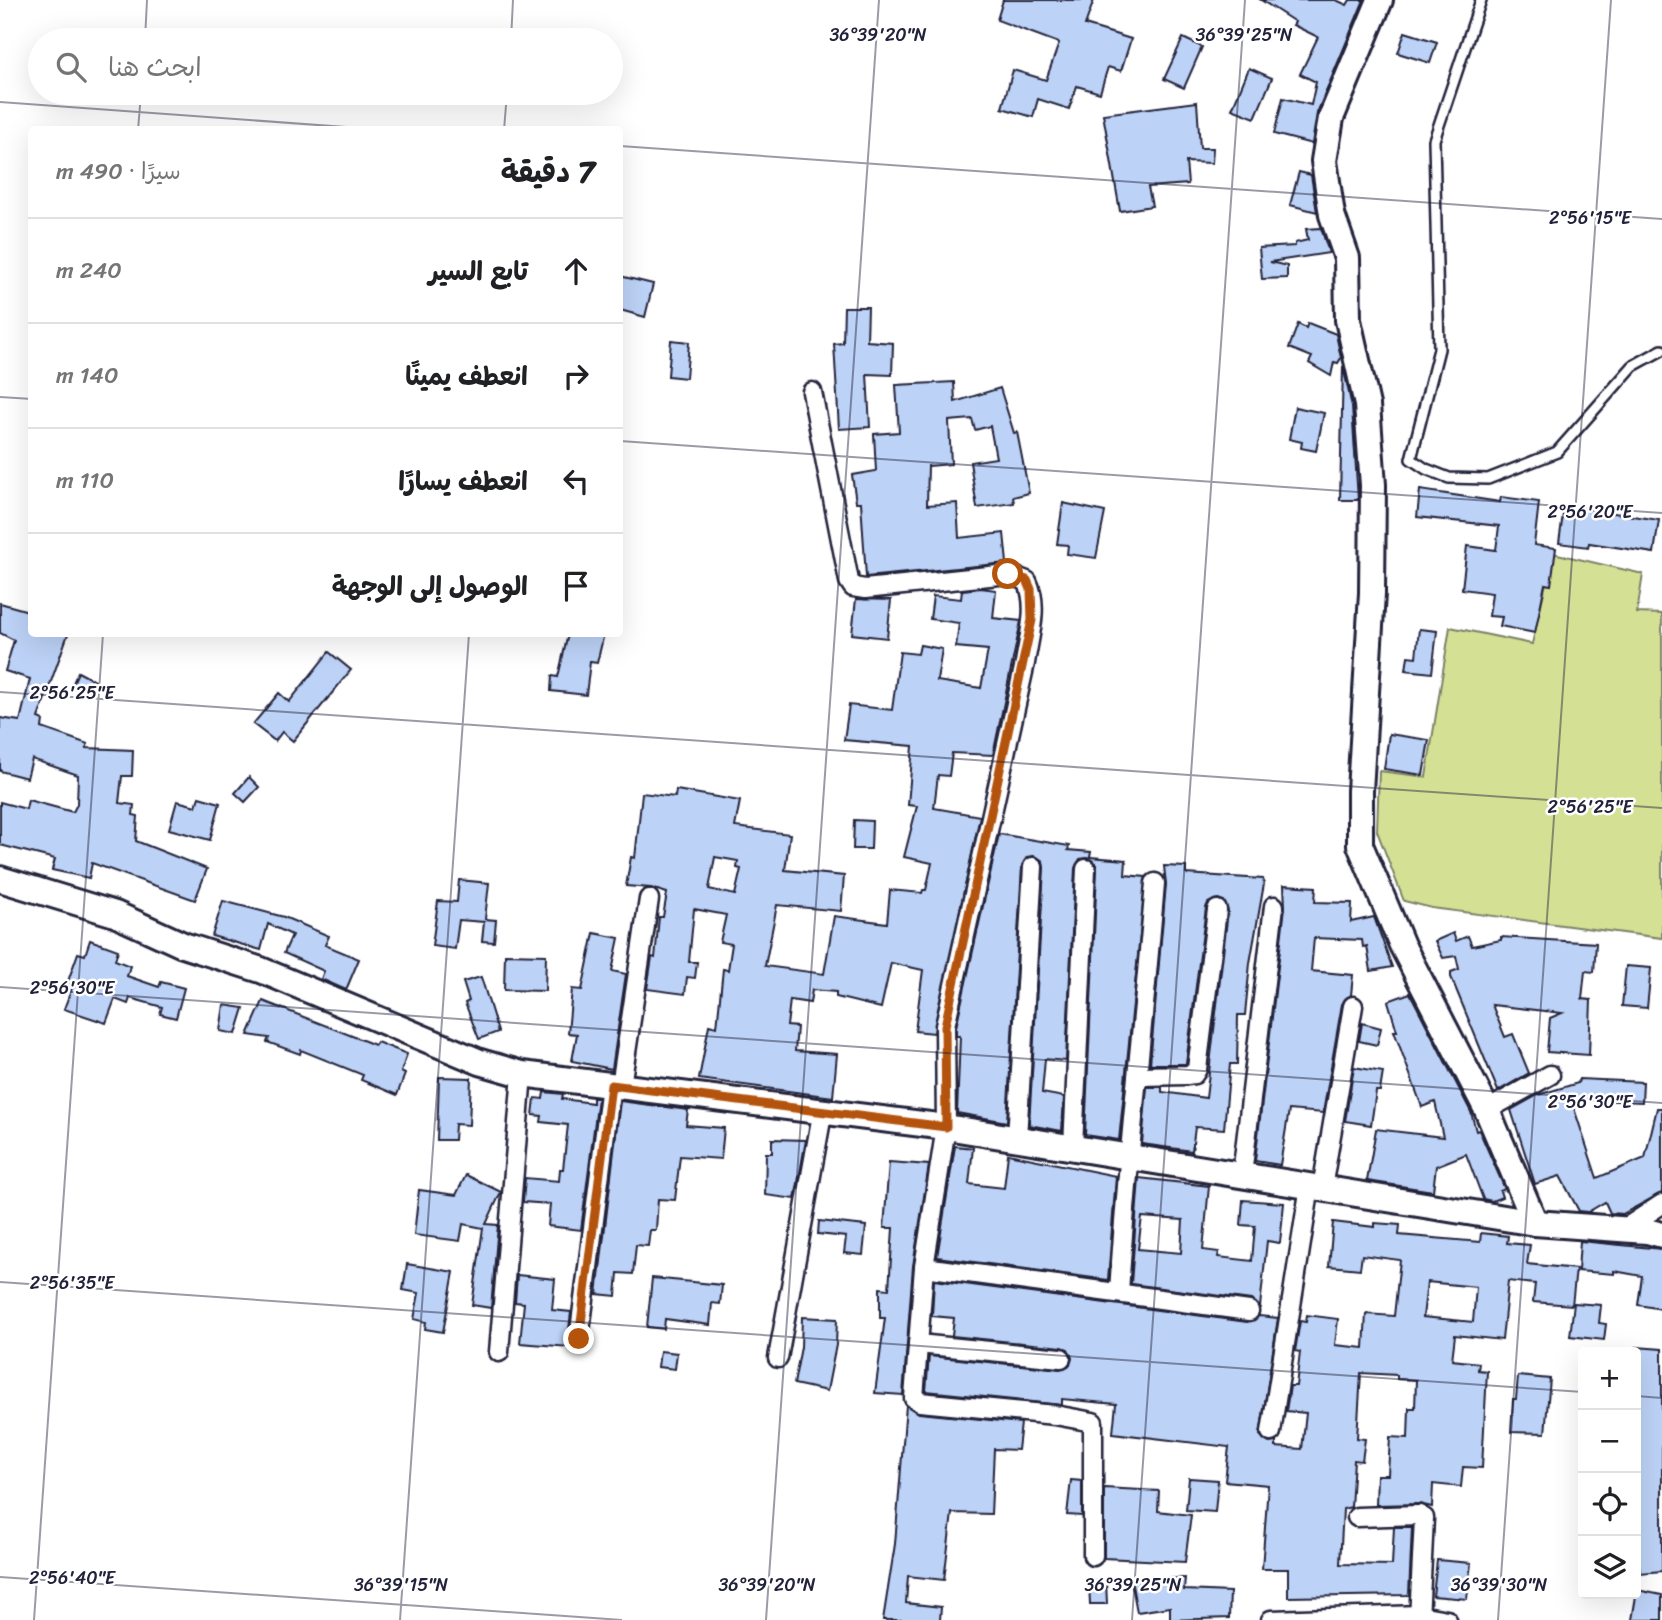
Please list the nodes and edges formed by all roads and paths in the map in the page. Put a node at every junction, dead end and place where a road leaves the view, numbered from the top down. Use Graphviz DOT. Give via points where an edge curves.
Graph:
graph roads {
  1 [pos="1380,0"];
  2 [pos="1481,0"];
  3 [pos="1662,350"];
  4 [pos="812,392"];
  5 [pos="1033,867"];
  6 [pos="1086,869"];
  7 [pos="0,879"];
  8 [pos="1155,883"];
  9 [pos="649,900"];
  10 [pos="1274,906"];
  11 [pos="1217,910"];
  12 [pos="1353,1006"];
  13 [pos="522,1074"];
  14 [pos="1550,1074"];
  15 [pos="1139,1076"];
  16 [pos="616,1085"];
  17 [pos="823,1110"];
  18 [pos="1487,1110"];
  19 [pos="946,1127"];
  20 [pos="1017,1138"];
  21 [pos="1073,1147"];
  22 [pos="1127,1156"];
  23 [pos="1242,1175"];
  24 [pos="1316,1187"];
  25 [pos="1662,1203"];
  26 [pos="1535,1223"];
  27 [pos="1624,1229"];
  28 [pos="1662,1236"];
  29 [pos="924,1268"];
  30 [pos="1119,1293"];
  31 [pos="1249,1311"];
  32 [pos="579,1339"];
  33 [pos="918,1344"];
  34 [pos="499,1352"];
  35 [pos="1061,1358"];
  36 [pos="778,1359"];
  37 [pos="1271,1432"];
  38 [pos="1357,1517"];
  39 [pos="1093,1556"];
  40 [pos="1419,1618"];
  41 [pos="1271,1620"];
  42 [pos="1447,1620"];
  1 -- 18 [label="street" via="1331,118 1324,161 1332,215 1347,258 1348,320 1367,405 1373,485 1360,845 1402,945"];
  2 -- 3 [label="lane" via="1434,140 1439,349 1410,458 1450,478 1488,479 1557,452 1633,366"];
  4 -- 19 [label="street" via="853,587 1008,574 1027,580 1031,589 1032,620 1024,663 945,1026"];
  5 -- 20 [label="street"];
  6 -- 21 [label="street"];
  7 -- 13 [label="street" via="115,914 480,1062"];
  8 -- 15 [label="street"];
  9 -- 16 [label="street"];
  10 -- 23 [label="street"];
  11 -- 15 [label="street" via="1197,1069 1187,1075"];
  12 -- 24 [label="street"];
  13 -- 16 [label="street"];
  13 -- 34 [label="street"];
  14 -- 18 [label="street"];
  15 -- 22 [label="street"];
  16 -- 17 [label="street"];
  16 -- 32 [label="street"];
  17 -- 19 [label="street"];
  17 -- 36 [label="street"];
  18 -- 26 [label="street"];
  19 -- 20 [label="street"];
  19 -- 29 [label="street"];
  20 -- 21 [label="street"];
  21 -- 22 [label="street"];
  22 -- 23 [label="street"];
  22 -- 30 [label="street"];
  23 -- 24 [label="street"];
  24 -- 26 [label="street"];
  24 -- 37 [label="street"];
  25 -- 27 [label="street"];
  26 -- 27 [label="street"];
  27 -- 28 [label="street"];
  29 -- 30 [label="street"];
  29 -- 33 [label="street"];
  30 -- 31 [label="street"];
  33 -- 35 [label="street"];
  33 -- 39 [label="street" via="914,1398 920,1402 1093,1422"];
  38 -- 40 [label="street" via="1424,1518"];
  40 -- 41 [label="street"];
  40 -- 42 [label="street"];
}
